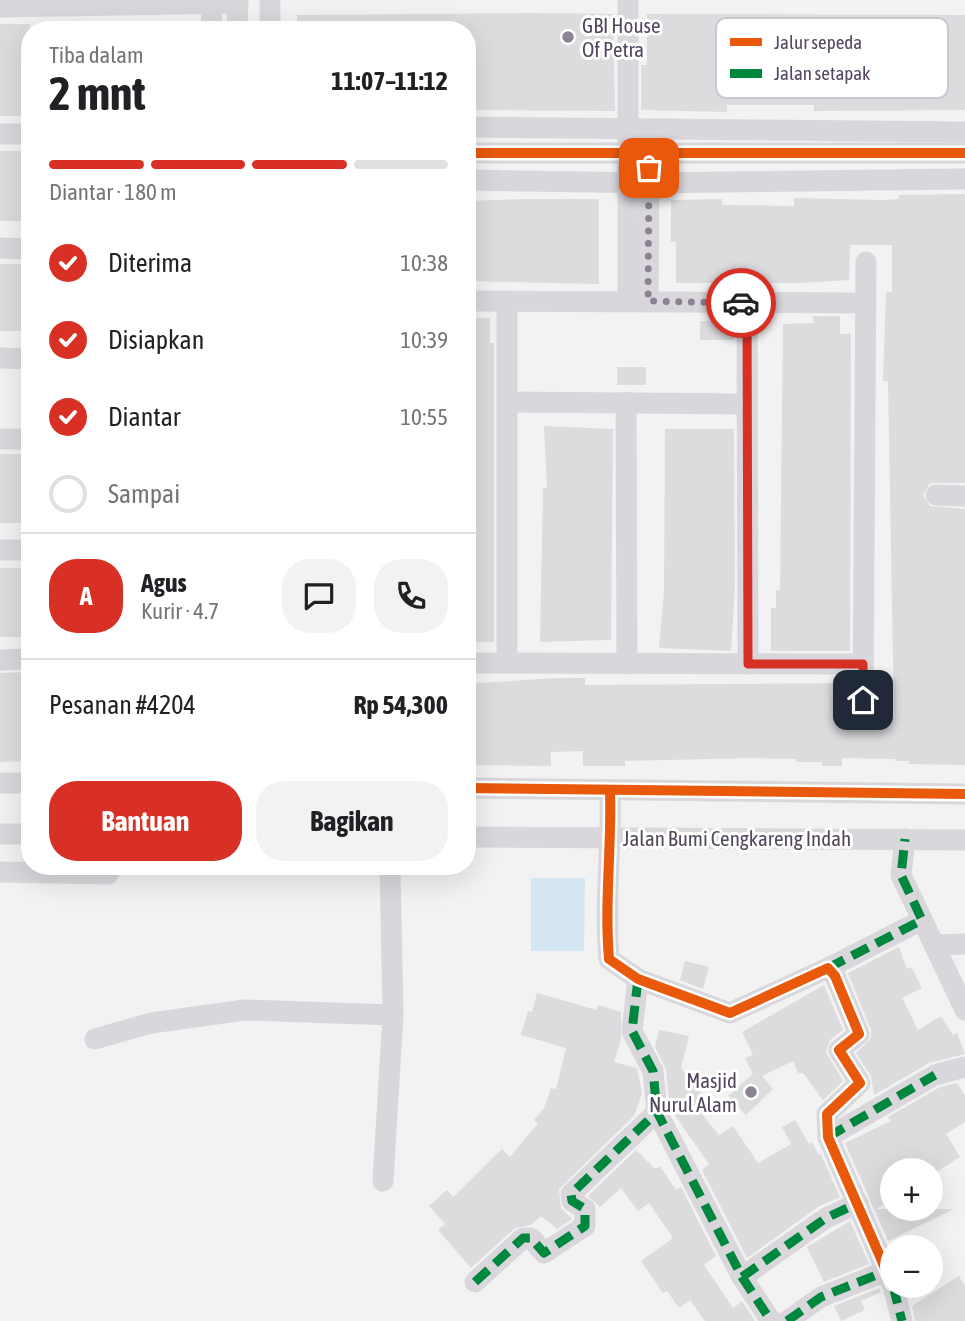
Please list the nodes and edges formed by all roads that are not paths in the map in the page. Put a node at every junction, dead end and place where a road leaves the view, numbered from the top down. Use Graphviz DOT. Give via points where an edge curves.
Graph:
graph roads {
  1 [pos="270,0"];
  2 [pos="628,0"];
  3 [pos="237,1"];
  4 [pos="119,2"];
  5 [pos="212,3"];
  6 [pos="0,7"];
  7 [pos="211,21"];
  8 [pos="237,21"];
  9 [pos="270,21"];
  10 [pos="476,127"];
  11 [pos="629,130"];
  12 [pos="965,132"];
  13 [pos="0,134"];
  14 [pos="21,134"];
  15 [pos="476,153"];
  16 [pos="639,153"];
  17 [pos="965,153"];
  18 [pos="965,179"];
  19 [pos="476,180"];
  20 [pos="639,182"];
  21 [pos="0,248"];
  22 [pos="21,249"];
  23 [pos="866,262"];
  24 [pos="476,301"];
  25 [pos="507,301"];
  26 [pos="638,301"];
  27 [pos="747,303"];
  28 [pos="865,303"];
  29 [pos="0,358"];
  30 [pos="21,359"];
  31 [pos="508,402"];
  32 [pos="626,402"];
  33 [pos="747,404"];
  34 [pos="0,439"];
  35 [pos="21,439"];
  36 [pos="936,495"];
  37 [pos="965,496"];
  38 [pos="0,550"];
  39 [pos="21,550"];
  40 [pos="21,659"];
  41 [pos="0,660"];
  42 [pos="476,663"];
  43 [pos="507,663"];
  44 [pos="627,664"];
  45 [pos="748,664"];
  46 [pos="863,664"];
  47 [pos="863,700"];
  48 [pos="0,783"];
  49 [pos="21,783"];
  50 [pos="476,788"];
  51 [pos="610,790"];
  52 [pos="965,794"];
  53 [pos="0,834"];
  54 [pos="21,834"];
  55 [pos="476,837"];
  56 [pos="612,838"];
  57 [pos="905,839"];
  58 [pos="965,840"];
  59 [pos="0,872"];
  60 [pos="21,872"];
  61 [pos="390,875"];
  62 [pos="922,920"];
  63 [pos="965,944"];
  64 [pos="934,945"];
  65 [pos="828,968"];
  66 [pos="638,979"];
  67 [pos="965,1010"];
  68 [pos="393,1015"];
  69 [pos="95,1039"];
  70 [pos="965,1067"];
  71 [pos="657,1112"];
  72 [pos="828,1137"];
  73 [pos="383,1181"];
  74 [pos="858,1203"];
  75 [pos="880,1253"];
  76 [pos="742,1277"];
  77 [pos="475,1282"];
  78 [pos="880,1283"];
  79 [pos="896,1298"];
  80 [pos="771,1321"];
  81 [pos="787,1321"];
  82 [pos="902,1321"];
  1 -- 9 [label="street"];
  2 -- 11 [label="street"];
  3 -- 5 [label="street"];
  3 -- 8 [label="street"];
  4 -- 5 [label="street"];
  4 -- 6 [label="street"];
  5 -- 7 [label="street"];
  10 -- 11 [label="street"];
  11 -- 12 [label="street"];
  11 -- 16 [label="street"];
  13 -- 14 [label="street"];
  15 -- 16 [label="street"];
  16 -- 17 [label="street"];
  16 -- 20 [label="street"];
  18 -- 20 [label="street"];
  19 -- 20 [label="street"];
  20 -- 26 [label="street"];
  21 -- 22 [label="street"];
  23 -- 28 [label="street"];
  24 -- 25 [label="street"];
  25 -- 26 [label="street"];
  25 -- 31 [label="street"];
  26 -- 27 [label="street"];
  27 -- 28 [label="street"];
  27 -- 33 [label="street"];
  28 -- 46 [label="street"];
  29 -- 30 [label="street"];
  31 -- 32 [label="street"];
  31 -- 43 [label="street"];
  32 -- 33 [label="street"];
  32 -- 44 [label="street"];
  33 -- 45 [label="street"];
  34 -- 35 [label="street"];
  36 -- 37 [label="street"];
  38 -- 39 [label="street"];
  40 -- 41 [label="street"];
  42 -- 43 [label="street"];
  43 -- 44 [label="street"];
  44 -- 45 [label="street"];
  45 -- 46 [label="street"];
  46 -- 47 [label="street"];
  48 -- 49 [label="street"];
  50 -- 51 [label="street"];
  51 -- 52 [label="street"];
  51 -- 56 [label="street"];
  53 -- 54 [label="street"];
  55 -- 56 [label="street, Jalan Bumi Cengkareng Indah"];
  56 -- 57 [label="street, Jalan Bumi Cengkareng Indah"];
  56 -- 66 [label="street" via="606,917 610,959"];
  57 -- 58 [label="street, Jalan Bumi Cengkareng Indah"];
  57 -- 62 [label="street" via="901,875"];
  59 -- 60 [label="street"];
  61 -- 68 [label="street"];
  62 -- 64 [label="street"];
  62 -- 65 [label="street"];
  63 -- 64 [label="street"];
  64 -- 67 [label="street"];
  65 -- 66 [label="street" via="730,1013"];
  65 -- 72 [label="street" via="859,1034 839,1050 860,1083 827,1114"];
  66 -- 71 [label="street" via="632,1031 653,1071"];
  68 -- 69 [label="street" via="245,1010 151,1023"];
  68 -- 73 [label="street"];
  70 -- 72 [label="street" via="935,1075"];
  71 -- 76 [label="street"];
  71 -- 77 [label="street" via="571,1194 572,1201 585,1209 585,1226 544,1253 531,1238 523,1238"];
  72 -- 74 [label="street"];
  74 -- 75 [label="street"];
  74 -- 76 [label="street" via="826,1218"];
  76 -- 80 [label="street"];
  78 -- 81 [label="street" via="821,1297"];
  79 -- 82 [label="street"];
}
